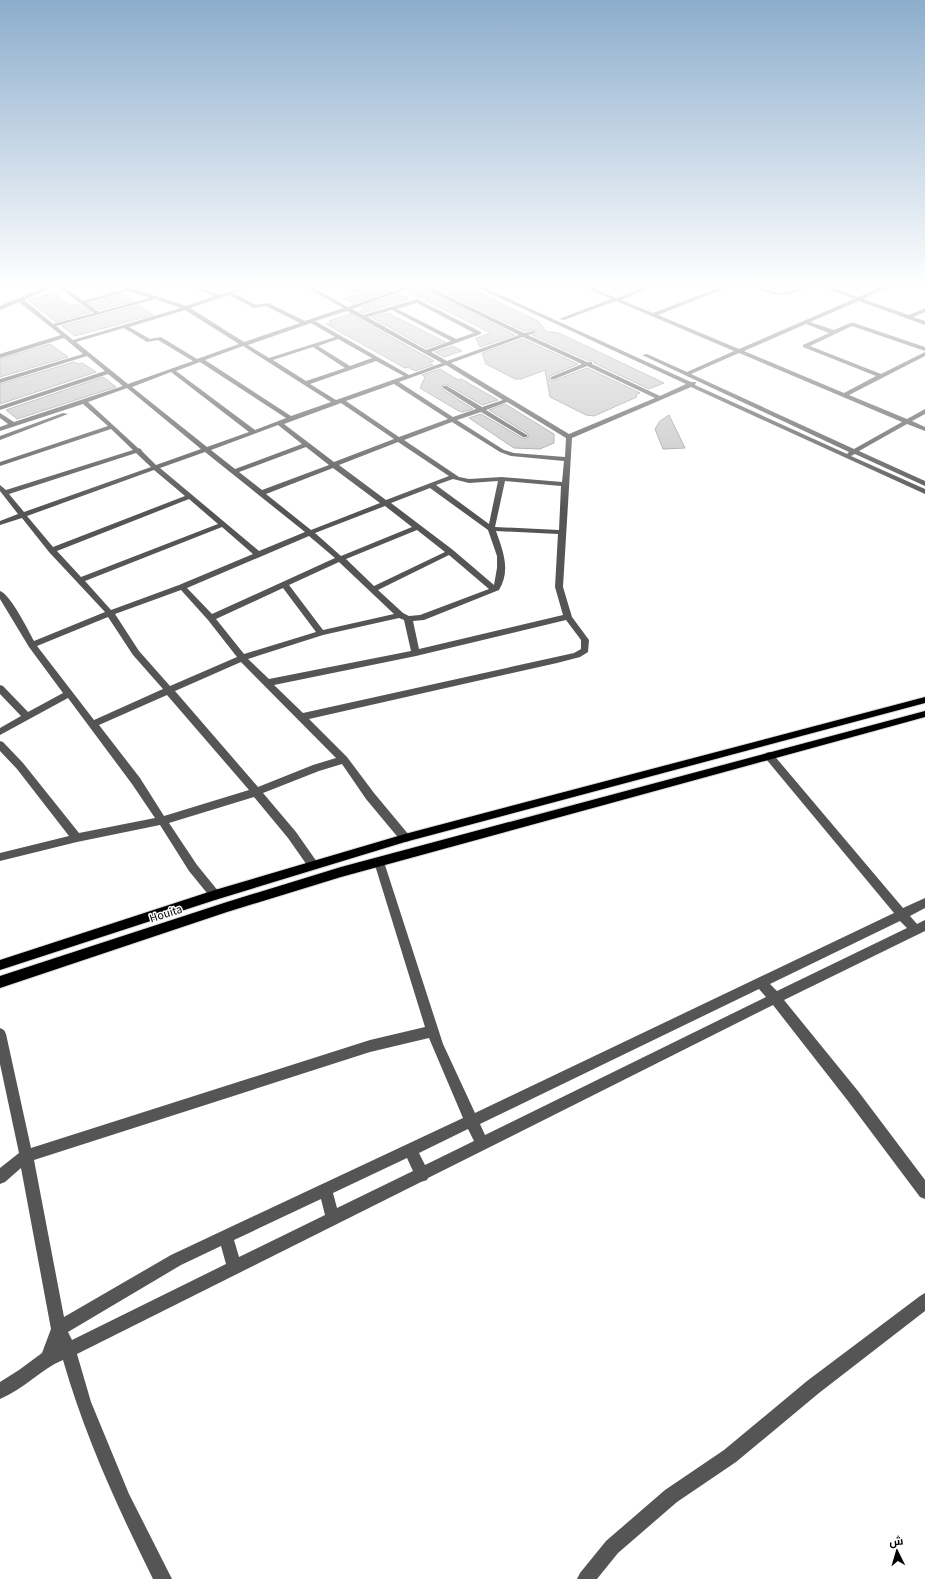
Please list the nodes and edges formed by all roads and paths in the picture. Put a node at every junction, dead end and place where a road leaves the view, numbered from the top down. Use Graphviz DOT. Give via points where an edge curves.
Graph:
graph roads {
  1 [pos="66,361"];
  2 [pos="97,361"];
  3 [pos="197,361"];
  4 [pos="200,361"];
  5 [pos="269,361"];
  6 [pos="338,361"];
  7 [pos="371,361"];
  8 [pos="379,361"];
  9 [pos="442,361"];
  10 [pos="452,361"];
  11 [pos="585,361"];
  12 [pos="586,361"];
  13 [pos="640,361"];
  14 [pos="657,361"];
  15 [pos="718,361"];
  16 [pos="764,361"];
  17 [pos="842,361"];
  18 [pos="911,361"];
  19 [pos="446,363"];
  20 [pos="590,363"];
  21 [pos="350,368"];
  22 [pos="171,370"];
  23 [pos="110,371"];
  24 [pos="687,374"];
  25 [pos="880,376"];
  26 [pos="409,377"];
  27 [pos="553,378"];
  28 [pos="699,380"];
  29 [pos="0,381"];
  30 [pos="395,382"];
  31 [pos="306,383"];
  32 [pos="691,384"];
  33 [pos="127,385"];
  34 [pos="445,387"];
  35 [pos="844,395"];
  36 [pos="662,397"];
  37 [pos="508,400"];
  38 [pos="339,402"];
  39 [pos="86,403"];
  40 [pos="0,408"];
  41 [pos="481,410"];
  42 [pos="925,411"];
  43 [pos="0,414"];
  44 [pos="291,419"];
  45 [pos="453,419"];
  46 [pos="907,421"];
  47 [pos="279,424"];
  48 [pos="13,425"];
  49 [pos="112,427"];
  50 [pos="925,428"];
  51 [pos="0,429"];
  52 [pos="254,432"];
  53 [pos="525,436"];
  54 [pos="569,437"];
  55 [pos="0,438"];
  56 [pos="399,440"];
  57 [pos="306,444"];
  58 [pos="208,449"];
  59 [pos="138,450"];
  60 [pos="854,451"];
  61 [pos="845,456"];
  62 [pos="568,459"];
  63 [pos="0,464"];
  64 [pos="332,465"];
  65 [pos="156,468"];
  66 [pos="235,472"];
  67 [pos="454,476"];
  68 [pos="502,479"];
  69 [pos="565,484"];
  70 [pos="925,484"];
  71 [pos="431,485"];
  72 [pos="3,490"];
  73 [pos="925,492"];
  74 [pos="261,493"];
  75 [pos="190,496"];
  76 [pos="386,502"];
  77 [pos="22,516"];
  78 [pos="0,523"];
  79 [pos="224,524"];
  80 [pos="418,527"];
  81 [pos="491,529"];
  82 [pos="562,532"];
  83 [pos="309,533"];
  84 [pos="52,550"];
  85 [pos="450,552"];
  86 [pos="259,555"];
  87 [pos="340,559"];
  88 [pos="79,580"];
  89 [pos="284,584"];
  90 [pos="182,587"];
  91 [pos="373,589"];
  92 [pos="495,590"];
  93 [pos="0,594"];
  94 [pos="110,613"];
  95 [pos="404,617"];
  96 [pos="568,617"];
  97 [pos="211,618"];
  98 [pos="322,633"];
  99 [pos="32,644"];
  100 [pos="416,653"];
  101 [pos="242,658"];
  102 [pos="266,683"];
  103 [pos="0,688"];
  104 [pos="169,691"];
  105 [pos="68,694"];
  106 [pos="925,700"];
  107 [pos="925,714"];
  108 [pos="27,717"];
  109 [pos="302,717"];
  110 [pos="93,724"];
  111 [pos="0,732"];
  112 [pos="0,745"];
  113 [pos="768,756"];
  114 [pos="344,760"];
  115 [pos="256,792"];
  116 [pos="161,821"];
  117 [pos="77,838"];
  118 [pos="405,838"];
  119 [pos="0,857"];
  120 [pos="379,862"];
  121 [pos="313,865"];
  122 [pos="215,895"];
  123 [pos="925,903"];
  124 [pos="901,915"];
  125 [pos="920,928"];
  126 [pos="0,965"];
  127 [pos="0,982"];
  128 [pos="760,982"];
  129 [pos="775,998"];
  130 [pos="433,1031"];
  131 [pos="0,1034"];
  132 [pos="471,1120"];
  133 [pos="482,1144"];
  134 [pos="410,1149"];
  135 [pos="26,1156"];
  136 [pos="422,1175"];
  137 [pos="0,1177"];
  138 [pos="325,1189"];
  139 [pos="925,1192"];
  140 [pos="333,1219"];
  141 [pos="226,1236"];
  142 [pos="234,1266"];
  143 [pos="925,1301"];
  144 [pos="59,1329"];
  145 [pos="68,1350"];
  146 [pos="48,1358"];
  147 [pos="0,1391"];
  148 [pos="163,1579"];
  149 [pos="586,1579"];
  1 -- 29 [label="street"];
  2 -- 23 [label="street"];
  3 -- 22 [label="street"];
  4 -- 44 [label="street"];
  5 -- 31 [label="street"];
  6 -- 21 [label="street"];
  7 -- 21 [label="street"];
  8 -- 26 [label="street"];
  9 -- 19 [label="street"];
  10 -- 19 [label="street"];
  11 -- 20 [label="street"];
  12 -- 20 [label="street"];
  13 -- 32 [label="street"];
  14 -- 24 [label="street"];
  15 -- 24 [label="street"];
  16 -- 35 [label="street"];
  17 -- 25 [label="street"];
  18 -- 25 [label="street"];
  19 -- 26 [label="street"];
  19 -- 37 [label="street"];
  20 -- 27 [label="street"];
  20 -- 36 [label="street"];
  21 -- 31 [label="street"];
  22 -- 33 [label="street"];
  22 -- 52 [label="street"];
  23 -- 33 [label="street"];
  23 -- 40 [label="street"];
  24 -- 28 [label="street"];
  25 -- 35 [label="street"];
  26 -- 30 [label="street"];
  28 -- 32 [label="street"];
  28 -- 60 [label="street"];
  30 -- 38 [label="street"];
  30 -- 45 [label="street"];
  31 -- 38 [label="street"];
  32 -- 36 [label="street"];
  32 -- 61 [label="street"];
  33 -- 39 [label="street"];
  33 -- 58 [label="street"];
  34 -- 41 [label="street"];
  35 -- 46 [label="street"];
  36 -- 54 [label="street"];
  37 -- 41 [label="street"];
  37 -- 54 [label="street"];
  38 -- 44 [label="street"];
  38 -- 56 [label="street"];
  39 -- 48 [label="street"];
  39 -- 49 [label="street"];
  39 -- 55 [label="street"];
  41 -- 45 [label="street"];
  41 -- 53 [label="street"];
  42 -- 46 [label="street"];
  43 -- 48 [label="street"];
  44 -- 47 [label="street"];
  45 -- 56 [label="street"];
  45 -- 62 [label="street" via="502,451 513,455"];
  46 -- 50 [label="street"];
  46 -- 60 [label="street"];
  47 -- 52 [label="street"];
  47 -- 57 [label="street"];
  48 -- 51 [label="street"];
  49 -- 59 [label="street"];
  49 -- 63 [label="street"];
  52 -- 58 [label="street"];
  54 -- 62 [label="street"];
  56 -- 64 [label="street"];
  56 -- 67 [label="street"];
  57 -- 64 [label="street"];
  57 -- 66 [label="street"];
  58 -- 65 [label="street"];
  58 -- 66 [label="street"];
  59 -- 65 [label="street"];
  59 -- 72 [label="street"];
  60 -- 61 [label="street"];
  60 -- 70 [label="street"];
  61 -- 73 [label="street"];
  62 -- 69 [label="street"];
  64 -- 74 [label="street"];
  64 -- 76 [label="street"];
  65 -- 75 [label="street"];
  65 -- 77 [label="street"];
  66 -- 74 [label="street"];
  67 -- 68 [label="street" via="469,480"];
  67 -- 71 [label="street"];
  68 -- 69 [label="street"];
  68 -- 81 [label="street"];
  69 -- 82 [label="street"];
  71 -- 76 [label="street"];
  71 -- 81 [label="street"];
  72 -- 77 [label="street"];
  74 -- 83 [label="street"];
  75 -- 79 [label="street"];
  75 -- 84 [label="street"];
  76 -- 80 [label="street"];
  76 -- 83 [label="street"];
  77 -- 78 [label="street"];
  77 -- 84 [label="street"];
  79 -- 86 [label="street"];
  79 -- 88 [label="street"];
  80 -- 85 [label="street"];
  80 -- 87 [label="street"];
  81 -- 82 [label="street"];
  81 -- 92 [label="street" via="501,556 498,585"];
  82 -- 96 [label="street" via="559,587"];
  83 -- 86 [label="street"];
  83 -- 87 [label="street"];
  84 -- 88 [label="street"];
  85 -- 91 [label="street"];
  85 -- 92 [label="street"];
  86 -- 90 [label="street"];
  87 -- 89 [label="street"];
  87 -- 91 [label="street"];
  88 -- 94 [label="street"];
  89 -- 97 [label="street"];
  89 -- 98 [label="street"];
  90 -- 94 [label="street"];
  90 -- 97 [label="street"];
  91 -- 95 [label="street"];
  92 -- 95 [label="street" via="421,618"];
  93 -- 99 [label="street"];
  94 -- 99 [label="street"];
  94 -- 104 [label="street" via="136,653"];
  95 -- 98 [label="street"];
  95 -- 100 [label="street"];
  96 -- 100 [label="street"];
  96 -- 109 [label="street" via="585,640 585,650 577,655"];
  97 -- 101 [label="street"];
  98 -- 101 [label="street"];
  99 -- 105 [label="street"];
  100 -- 102 [label="street"];
  101 -- 102 [label="street"];
  101 -- 104 [label="street"];
  102 -- 109 [label="street"];
  103 -- 108 [label="street"];
  104 -- 110 [label="street"];
  104 -- 115 [label="street"];
  105 -- 108 [label="street"];
  105 -- 110 [label="street"];
  106 -- 118 [label="main road, Houita"];
  107 -- 113 [label="main road, Houita"];
  108 -- 111 [label="street"];
  109 -- 114 [label="street"];
  110 -- 116 [label="street" via="136,781"];
  112 -- 117 [label="street" via="20,766"];
  113 -- 120 [label="main road, Houita"];
  113 -- 124 [label="street"];
  114 -- 115 [label="street" via="316,768"];
  114 -- 118 [label="street"];
  115 -- 116 [label="street"];
  115 -- 121 [label="street"];
  116 -- 117 [label="street"];
  116 -- 122 [label="street"];
  117 -- 119 [label="street"];
  118 -- 121 [label="main road, Houita"];
  120 -- 127 [label="main road, Houita" via="219,910"];
  120 -- 130 [label="street"];
  121 -- 122 [label="main road, Houita"];
  122 -- 126 [label="main road, Houita"];
  123 -- 124 [label="street"];
  124 -- 125 [label="street"];
  124 -- 128 [label="street"];
  125 -- 129 [label="street"];
  128 -- 129 [label="street"];
  128 -- 132 [label="street"];
  129 -- 133 [label="street"];
  129 -- 139 [label="street"];
  130 -- 132 [label="street"];
  130 -- 135 [label="street" via="370,1046"];
  131 -- 135 [label="street"];
  132 -- 133 [label="street"];
  132 -- 134 [label="street"];
  133 -- 136 [label="street"];
  134 -- 136 [label="street"];
  134 -- 138 [label="street"];
  135 -- 137 [label="street"];
  135 -- 144 [label="street"];
  136 -- 140 [label="street"];
  138 -- 140 [label="street"];
  138 -- 141 [label="street"];
  140 -- 142 [label="street"];
  141 -- 142 [label="street"];
  141 -- 144 [label="street" via="176,1260"];
  142 -- 145 [label="street"];
  143 -- 149 [label="street" via="813,1387 730,1456 671,1496 612,1547"];
  144 -- 145 [label="street"];
  144 -- 146 [label="street"];
  145 -- 146 [label="street"];
  145 -- 148 [label="street" via="83,1402 123,1500"];
  146 -- 147 [label="street"];
}
